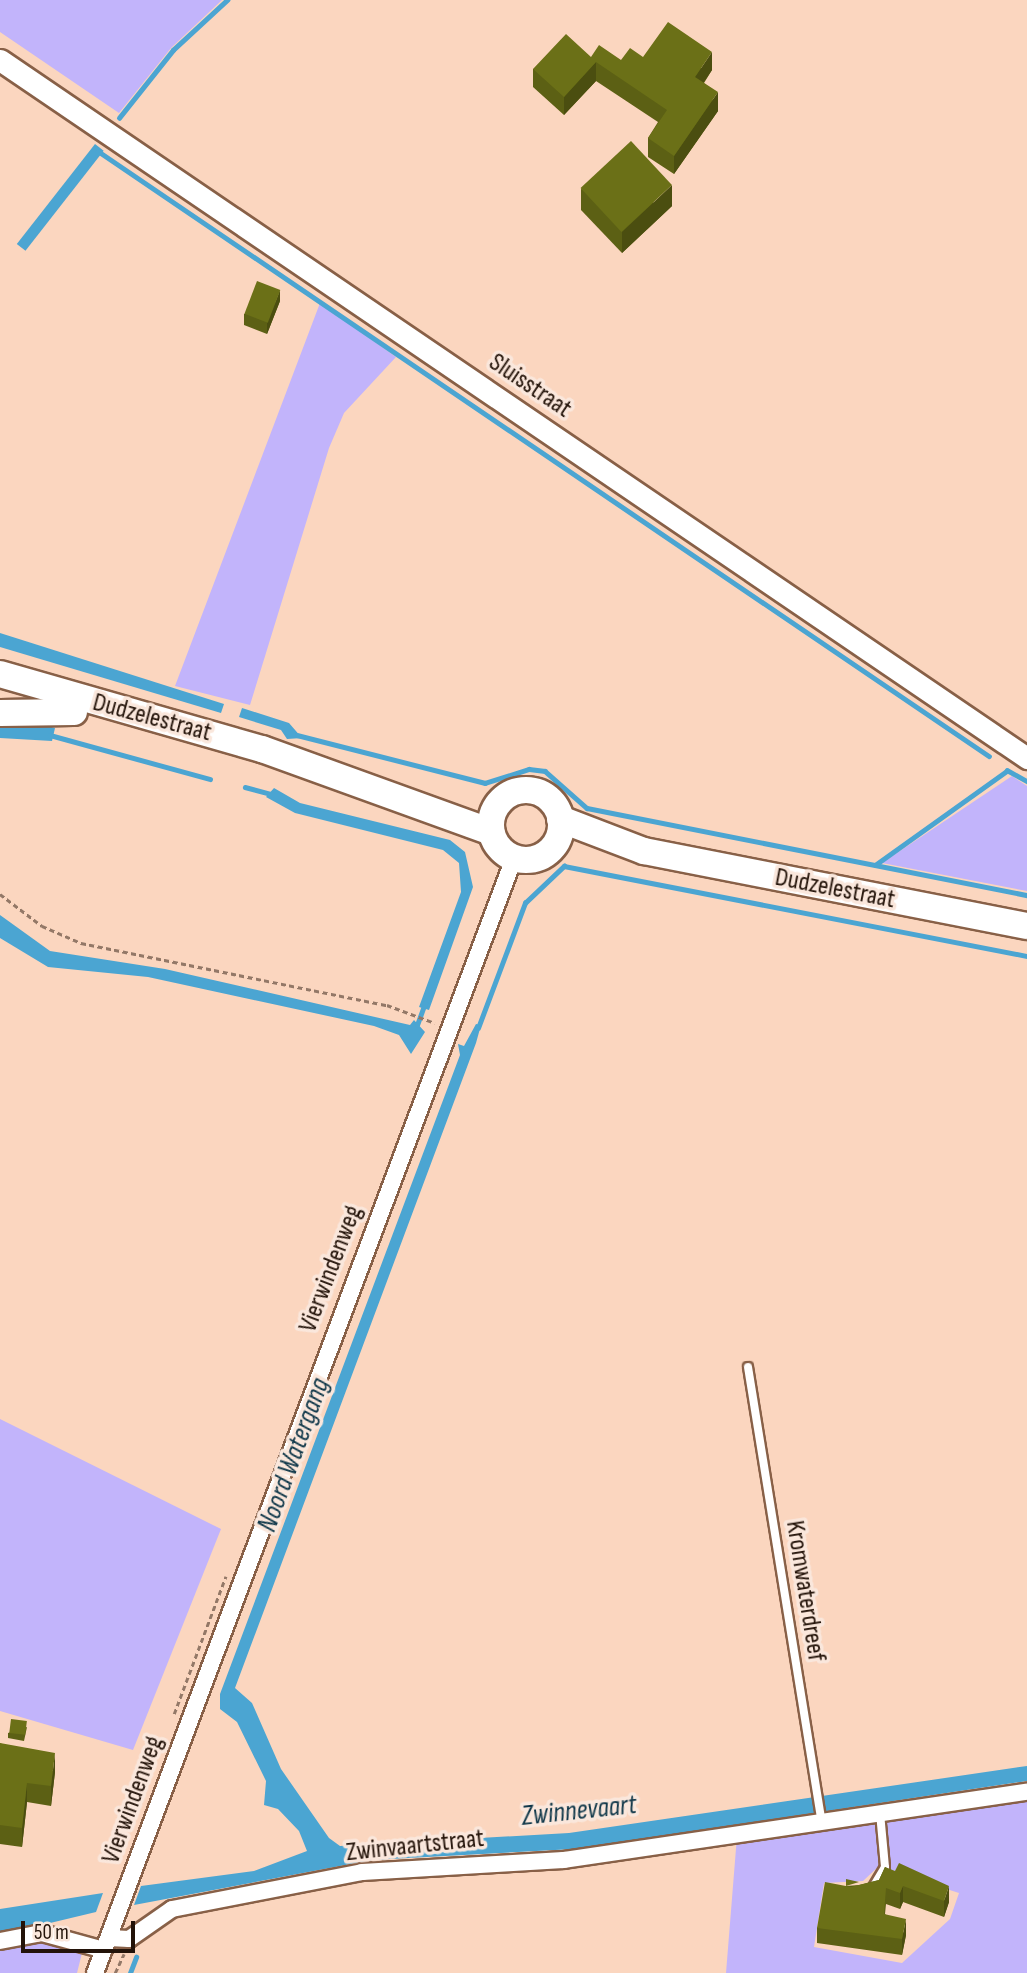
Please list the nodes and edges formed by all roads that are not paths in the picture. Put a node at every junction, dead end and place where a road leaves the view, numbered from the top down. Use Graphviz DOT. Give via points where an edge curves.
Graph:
graph roads {
  1 [pos="0,60"];
  2 [pos="0,674"];
  3 [pos="0,692"];
  4 [pos="74,712"];
  5 [pos="0,713"];
  6 [pos="1027,758"];
  7 [pos="303,767"];
  8 [pos="408,797"];
  9 [pos="497,805"];
  10 [pos="491,832"];
  11 [pos="558,832"];
  12 [pos="514,858"];
  13 [pos="1027,926"];
  14 [pos="748,1367"];
  15 [pos="1027,1793"];
  16 [pos="880,1813"];
  17 [pos="821,1818"];
  18 [pos="860,1896"];
  19 [pos="0,1941"];
  20 [pos="106,1944"];
  21 [pos="95,1973"];
  1 -- 6 [label="street, Sluisstraat"];
  2 -- 7 [label="main road, Dudzelestraat" via="262,749"];
  3 -- 4 [label="main road, Dudzelestraat"];
  4 -- 5 [label="main road"];
  4 -- 7 [label="main road, Dudzelestraat" via="257,762"];
  7 -- 8 [label="main road, Dudzelestraat"];
  8 -- 9 [label="main road, Dudzelestraat"];
  8 -- 10 [label="main road, Dudzelestraat"];
  9 -- 10 [label="main road"];
  9 -- 11 [label="main road" via="520,790 533,791 556,806"];
  10 -- 12 [label="main road"];
  11 -- 12 [label="main road" via="537,858"];
  11 -- 13 [label="main road, Dudzelestraat" via="616,854 644,851"];
  12 -- 20 [label="street, Vierwindenweg"];
  14 -- 17 [label="lane, Kromwaterdreef"];
  15 -- 16 [label="street, Zwinvaartstraat"];
  16 -- 17 [label="street, Zwinvaartstraat"];
  16 -- 18 [label="lane" via="885,1867"];
  17 -- 20 [label="street, Zwinvaartstraat" via="564,1860 362,1872 172,1909 129,1939"];
  19 -- 20 [label="street" via="42,1933"];
  20 -- 21 [label="street, Vierwindenweg"];
}
